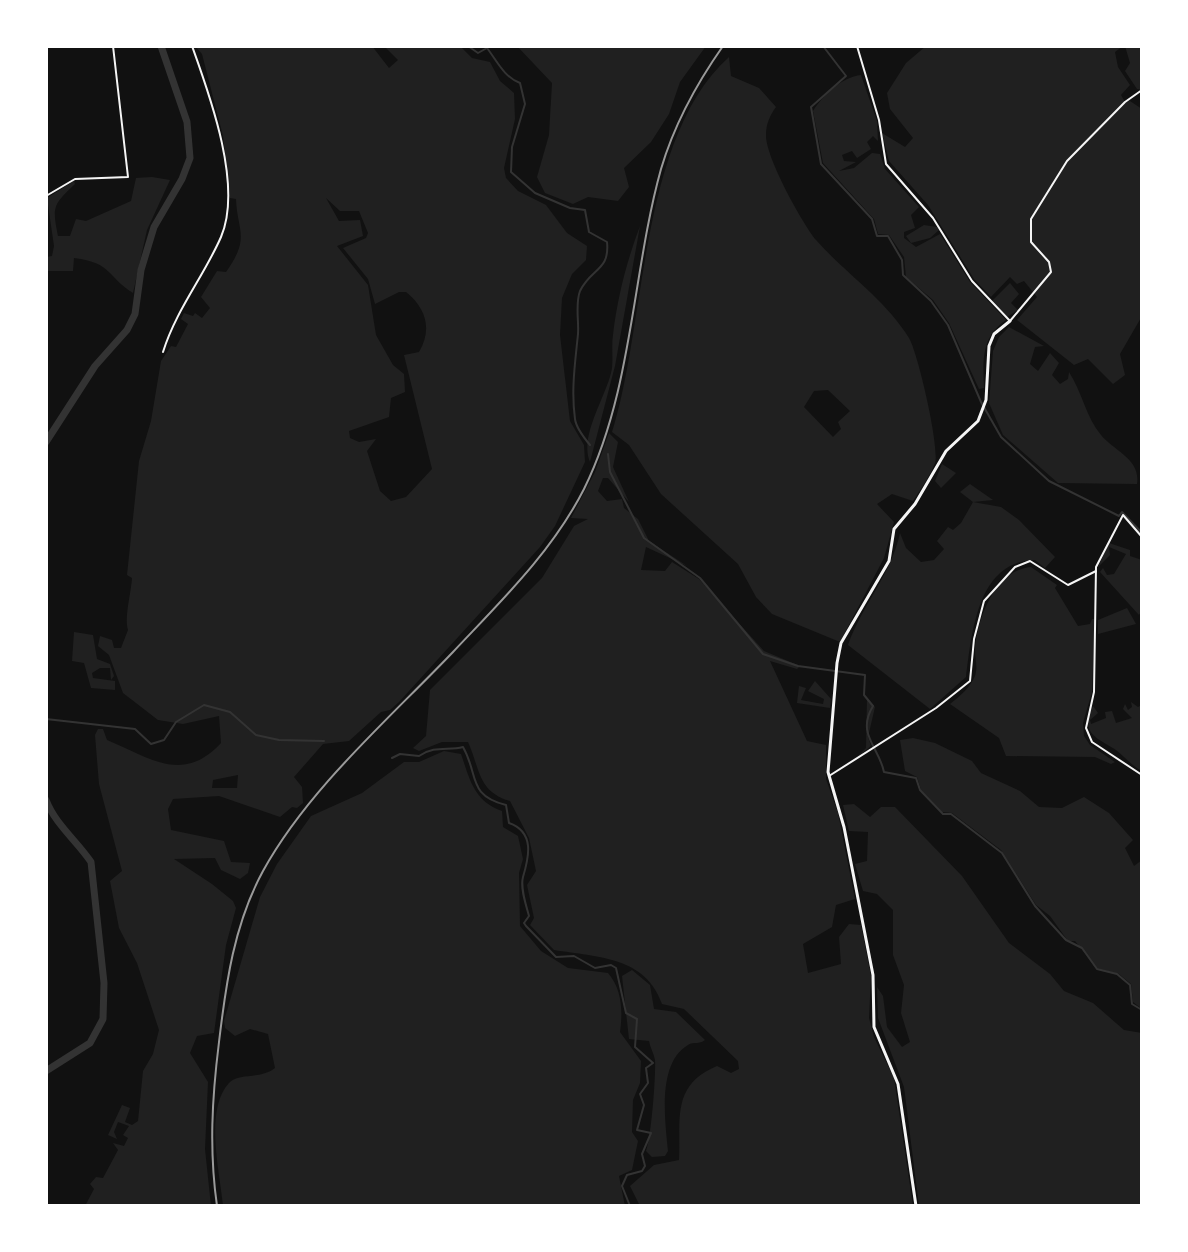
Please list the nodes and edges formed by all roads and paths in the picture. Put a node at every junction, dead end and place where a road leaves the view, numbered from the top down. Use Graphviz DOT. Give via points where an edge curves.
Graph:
graph roads {
  1 [pos="113,46"];
  2 [pos="192,46"];
  3 [pos="857,46"];
  4 [pos="1142,90"];
  5 [pos="46,196"];
  6 [pos="1010,321"];
  7 [pos="163,352"];
  8 [pos="1142,537"];
  9 [pos="1096,571"];
  10 [pos="1142,775"];
  11 [pos="829,776"];
  12 [pos="916,1206"];
  1 -- 5 [label="street" via="128,177 75,179"];
  2 -- 7 [label="street" via="218,124 229,211"];
  3 -- 6 [label="street" via="886,164 933,218 972,281"];
  4 -- 6 [label="street" via="1067,161 1031,219 1031,242 1051,272"];
  6 -- 11 [label="street" via="989,346 986,400 978,421 946,451 897,525 889,561 841,643"];
  8 -- 9 [label="street" via="1123,515 1099,554"];
  9 -- 10 [label="street" via="1094,692 1086,728 1092,742"];
  9 -- 11 [label="street" via="1068,585 1030,561 1015,567 984,601 970,681"];
  11 -- 12 [label="street" via="873,975 874,1027 898,1084"];
}
